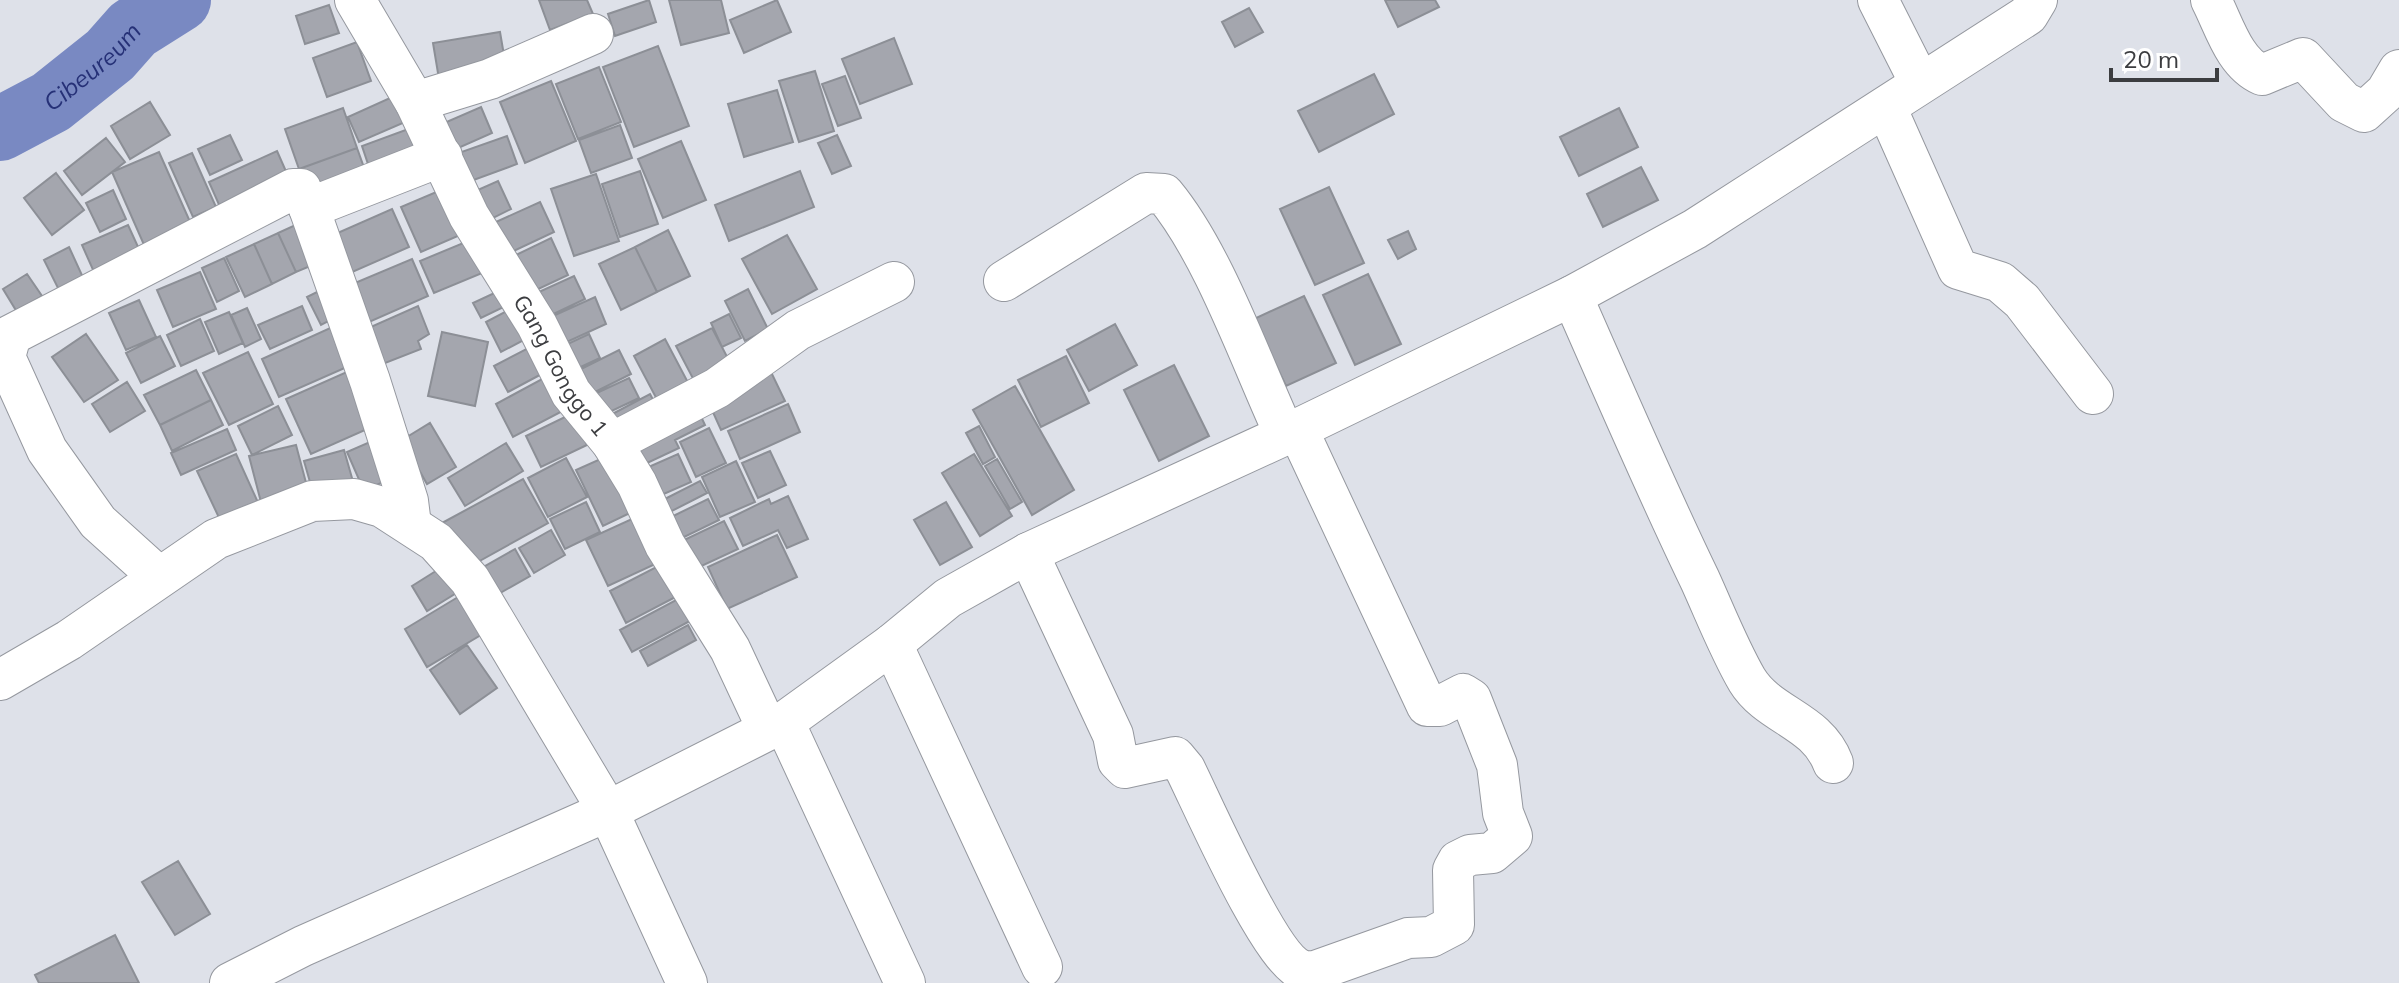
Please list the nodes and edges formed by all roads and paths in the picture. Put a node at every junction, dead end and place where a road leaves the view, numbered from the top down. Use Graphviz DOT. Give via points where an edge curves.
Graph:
graph roads {
  1 [pos="355,0"];
  2 [pos="1878,0"];
  3 [pos="2037,0"];
  4 [pos="2211,0"];
  5 [pos="593,34"];
  6 [pos="2399,70"];
  7 [pos="1920,83"];
  8 [pos="415,102"];
  9 [pos="1886,107"];
  10 [pos="442,156"];
  11 [pos="309,208"];
  12 [pos="1004,281"];
  13 [pos="894,282"];
  14 [pos="1572,296"];
  15 [pos="2093,394"];
  16 [pos="1291,432"];
  17 [pos="612,443"];
  18 [pos="411,525"];
  19 [pos="1028,553"];
  20 [pos="159,577"];
  21 [pos="892,644"];
  22 [pos="0,680"];
  23 [pos="775,725"];
  24 [pos="1833,763"];
  25 [pos="608,811"];
  26 [pos="1042,967"];
  27 [pos="230,983"];
  28 [pos="687,983"];
  29 [pos="905,983"];
  1 -- 8 [label="street, Gang Gonggo 1"];
  2 -- 7 [label="street"];
  3 -- 7 [label="street" via="2028,15"];
  4 -- 6 [label="street" via="2239,57 2262,75 2303,58 2344,102 2364,112 2386,92"];
  5 -- 8 [label="street" via="490,79"];
  7 -- 9 [label="street"];
  8 -- 10 [label="street, Gang Gonggo 1"];
  9 -- 14 [label="street" via="1695,229"];
  9 -- 15 [label="street" via="1958,269 2000,282 2022,301"];
  10 -- 11 [label="street"];
  10 -- 17 [label="street, Gang Gonggo 1" via="469,216 537,325 571,393"];
  11 -- 18 [label="street" via="370,381"];
  11 -- 20 [label="street" via="301,189 293,189 11,335 7,343 5,357 14,382 47,450 98,522"];
  12 -- 16 [label="street" via="1146,193 1164,194 1183,217"];
  13 -- 17 [label="street" via="798,330 717,388"];
  14 -- 16 [label="street"];
  14 -- 24 [label="street" via="1748,682 1808,726"];
  16 -- 19 [label="street"];
  16 -- 19 [label="street" via="1427,706 1440,706 1463,694 1471,699 1497,765 1503,813 1512,836 1492,853 1458,861 1453,870 1454,925 1431,937 1408,938 1315,971 1301,971 1261,924 1175,757 1125,768 1118,761 1113,735"];
  17 -- 23 [label="street, Gang Gonggo 1" via="665,545"];
  18 -- 20 [label="street" via="370,502 312,501 216,539"];
  18 -- 25 [label="street" via="436,542 470,580"];
  19 -- 21 [label="street" via="948,598"];
  20 -- 22 [label="street"];
  21 -- 23 [label="street"];
  21 -- 26 [label="street"];
  23 -- 25 [label="street"];
  23 -- 29 [label="street, Gang Gonggo 1"];
  25 -- 27 [label="street"];
  25 -- 28 [label="street"];
}
